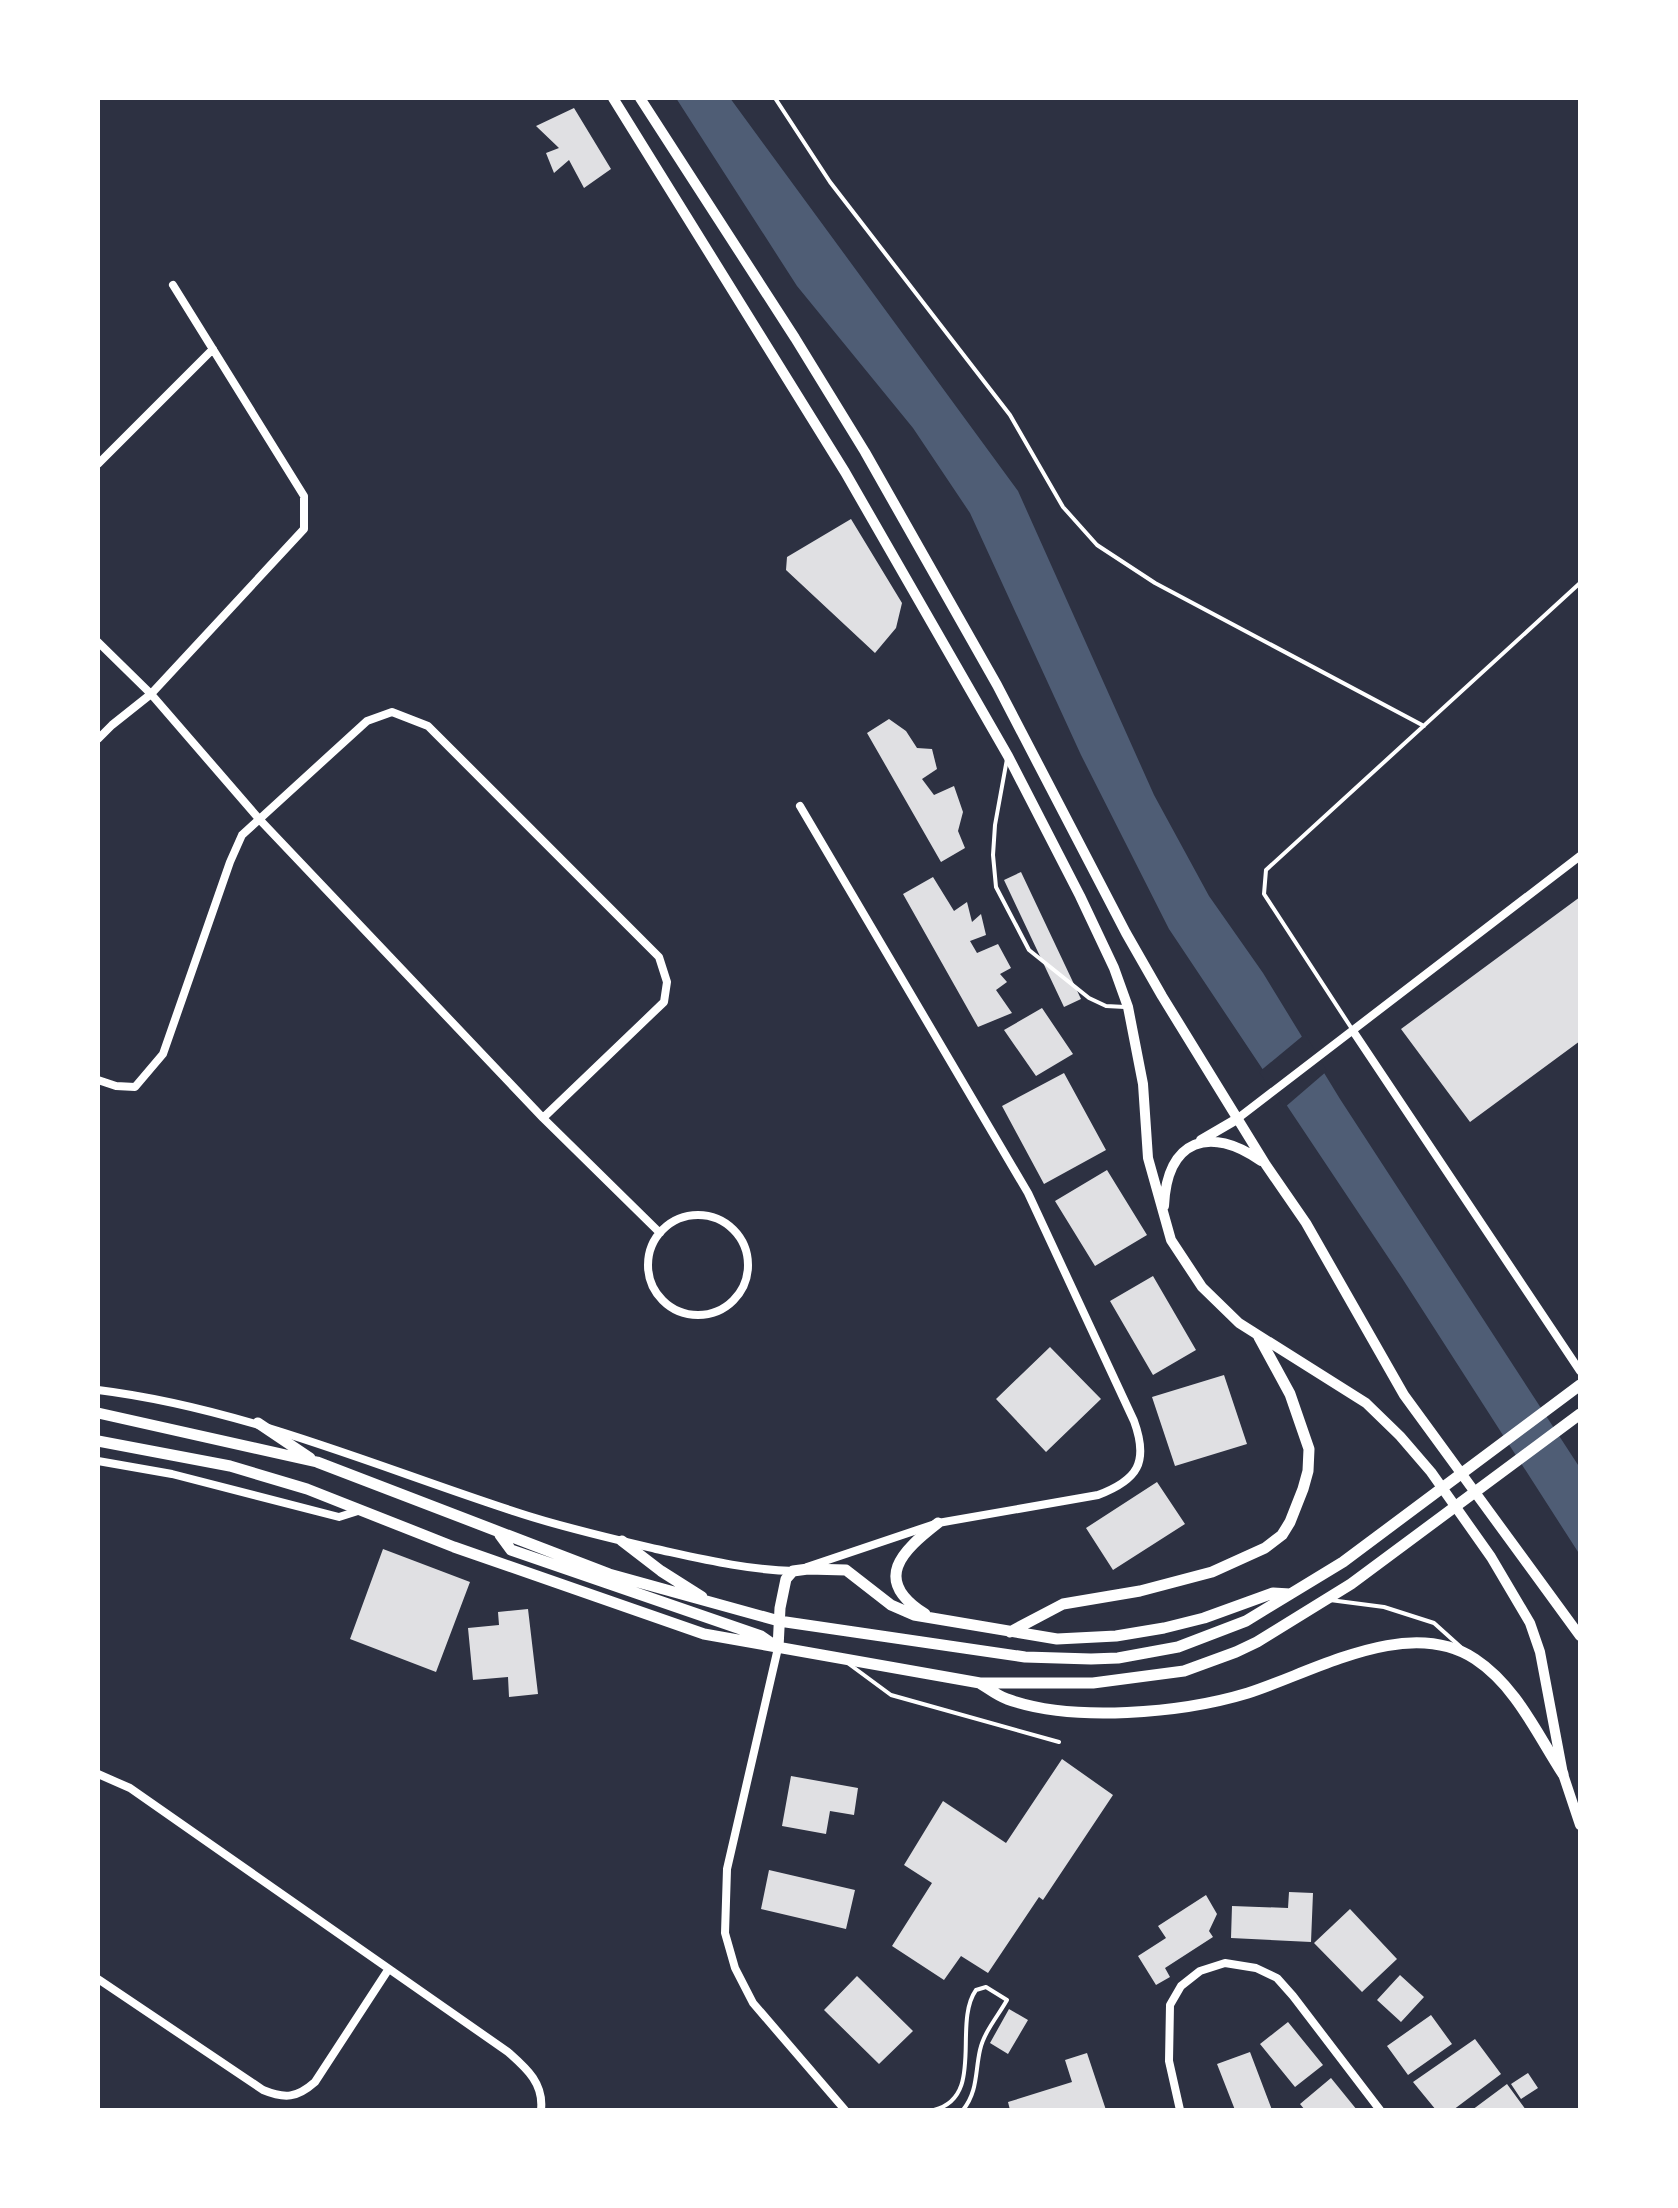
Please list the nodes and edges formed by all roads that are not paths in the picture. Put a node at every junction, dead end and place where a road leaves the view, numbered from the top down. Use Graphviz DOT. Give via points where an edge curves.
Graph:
graph roads {
  1 [pos="613,98"];
  2 [pos="640,98"];
  3 [pos="775,98"];
  4 [pos="173,285"];
  5 [pos="213,349"];
  6 [pos="98,464"];
  7 [pos="1580,583"];
  8 [pos="98,642"];
  9 [pos="151,694"];
  10 [pos="1424,726"];
  11 [pos="98,739"];
  12 [pos="1008,756"];
  13 [pos="800,806"];
  14 [pos="260,820"];
  15 [pos="1580,856"];
  16 [pos="1128,1007"];
  17 [pos="1349,1034"];
  18 [pos="98,1080"];
  19 [pos="543,1118"];
  20 [pos="1237,1119"];
  21 [pos="1189,1147"];
  22 [pos="1266,1165"];
  23 [pos="1164,1219"];
  24 [pos="660,1233"];
  25 [pos="1259,1337"];
  26 [pos="1580,1371"];
  27 [pos="1580,1385"];
  28 [pos="98,1390"];
  29 [pos="98,1413"];
  30 [pos="1580,1414"];
  31 [pos="258,1423"];
  32 [pos="98,1441"];
  33 [pos="98,1461"];
  34 [pos="317,1462"];
  35 [pos="363,1509"];
  36 [pos="938,1523"];
  37 [pos="497,1532"];
  38 [pos="622,1541"];
  39 [pos="793,1571"];
  40 [pos="1292,1594"];
  41 [pos="1328,1600"];
  42 [pos="713,1604"];
  43 [pos="932,1619"];
  44 [pos="779,1621"];
  45 [pos="1010,1632"];
  46 [pos="1580,1636"];
  47 [pos="778,1648"];
  48 [pos="1473,1658"];
  49 [pos="844,1660"];
  50 [pos="980,1683"];
  51 [pos="1059,1742"];
  52 [pos="98,1774"];
  53 [pos="1563,1774"];
  54 [pos="1580,1825"];
  55 [pos="388,1970"];
  56 [pos="98,1979"];
  57 [pos="542,2105"];
  58 [pos="534,2110"];
  59 [pos="547,2110"];
  60 [pos="845,2110"];
  61 [pos="934,2110"];
  62 [pos="963,2110"];
  63 [pos="1180,2110"];
  64 [pos="1380,2110"];
  1 -- 12 [label="street" via="845,472"];
  2 -- 20 [label="street" via="865,452 997,685 1126,933"];
  3 -- 10 [label="lane" via="830,182 1010,415 1063,507 1097,545 1155,583"];
  4 -- 5 [label="street"];
  5 -- 6 [label="street"];
  5 -- 9 [label="street" via="304,496 304,529"];
  7 -- 10 [label="lane"];
  8 -- 9 [label="street"];
  9 -- 11 [label="street"];
  9 -- 14 [label="street"];
  10 -- 17 [label="lane" via="1266,870 1264,894"];
  12 -- 16 [label="street" via="1080,896"];
  12 -- 16 [label="lane" via="995,825 996,887 1029,950 1089,998"];
  13 -- 36 [label="street" via="1028,1193 1140,1438 1134,1475 1119,1487"];
  14 -- 18 [label="street" via="242,835 230,862 163,1054 135,1087"];
  14 -- 19 [label="street"];
  14 -- 19 [label="street" via="367,721 392,712 428,726 659,957 667,982 664,1002"];
  15 -- 17 [label="street"];
  16 -- 23 [label="street" via="1143,1084 1148,1158"];
  17 -- 20 [label="street"];
  17 -- 26 [label="street"];
  19 -- 24 [label="street"];
  20 -- 21 [label="street"];
  20 -- 22 [label="street"];
  21 -- 22 [label="street" via="1233,1144"];
  21 -- 23 [label="street" via="1169,1176"];
  22 -- 46 [label="street" via="1338,1275 1404,1395"];
  23 -- 25 [label="street" via="1171,1240 1202,1287"];
  24 -- 24 [label="street" via="650,1249 651,1284 673,1309 704,1316 727,1308 741,1294 749,1269 747,1251 728,1224 693,1215"];
  25 -- 45 [label="main road" via="1290,1394 1309,1449 1303,1489 1282,1535 1212,1572 1063,1604"];
  25 -- 53 [label="street" via="1366,1403 1431,1472 1491,1557 1530,1623 1540,1652"];
  27 -- 40 [label="main road" via="1343,1562"];
  28 -- 31 [label="street"];
  29 -- 34 [label="main road"];
  30 -- 41 [label="main road"];
  31 -- 34 [label="main road"];
  31 -- 38 [label="street" via="519,1514"];
  32 -- 35 [label="main road" via="230,1466"];
  33 -- 35 [label="street" via="172,1474 339,1517"];
  34 -- 37 [label="main road"];
  35 -- 47 [label="main road" via="454,1547 704,1634"];
  36 -- 39 [label="street"];
  36 -- 43 [label="main road" via="903,1554 895,1579 905,1598"];
  37 -- 42 [label="main road" via="609,1574"];
  37 -- 47 [label="main road" via="511,1550 761,1636"];
  38 -- 39 [label="street" via="733,1565"];
  38 -- 42 [label="main road"];
  39 -- 43 [label="main road" via="846,1570 891,1605"];
  39 -- 44 [label="main road" via="782,1588"];
  40 -- 44 [label="main road" via="1227,1630 1178,1647 1118,1658 1025,1657"];
  40 -- 45 [label="main road" via="1273,1593 1204,1618 1116,1636 1057,1639"];
  41 -- 48 [label="lane" via="1384,1607 1434,1623"];
  41 -- 50 [label="main road" via="1236,1652 1184,1671 1093,1683"];
  42 -- 44 [label="main road"];
  43 -- 45 [label="main road"];
  44 -- 47 [label="main road"];
  47 -- 49 [label="main road"];
  47 -- 60 [label="street" via="727,1869 725,1933 753,2003"];
  48 -- 50 [label="main road" via="1424,1642 1393,1643 1244,1694 1142,1712 1032,1707"];
  48 -- 53 [label="main road" via="1512,1694"];
  49 -- 50 [label="main road"];
  49 -- 51 [label="lane" via="891,1695"];
  52 -- 55 [label="street" via="130,1788"];
  53 -- 54 [label="street"];
  55 -- 56 [label="street" via="315,2082 301,2095 281,2098"];
  55 -- 57 [label="street" via="533,2074"];
  57 -- 58 [label="street"];
  57 -- 59 [label="street"];
  61 -- 62 [label="lane" via="960,2091 966,2011 976,1990 986,1987 1007,2000 986,2034 977,2081"];
  63 -- 64 [label="street" via="1169,2061 1170,2005 1181,1986 1200,1971 1225,1963 1277,1978"];
}
